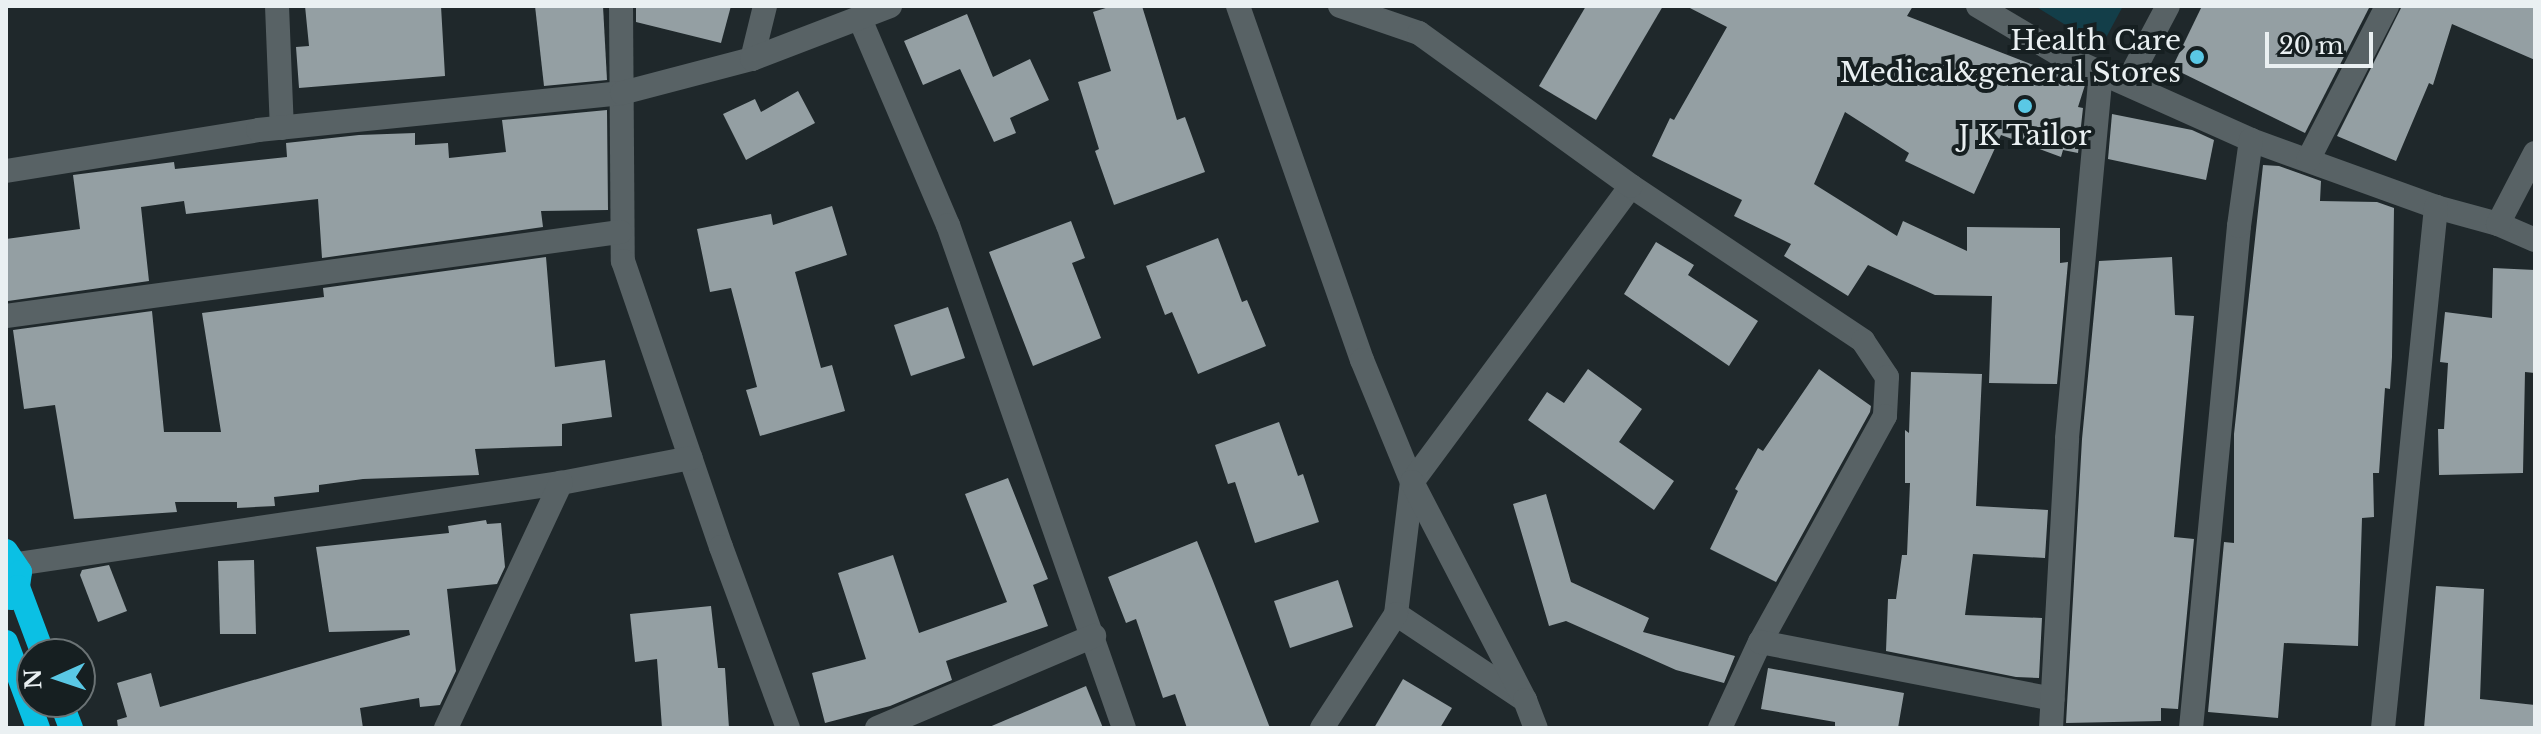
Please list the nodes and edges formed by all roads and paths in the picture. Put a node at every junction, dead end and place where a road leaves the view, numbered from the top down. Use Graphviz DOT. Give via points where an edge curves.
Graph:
graph roads {
  1 [pos="277,6"];
  2 [pos="621,6"];
  3 [pos="765,6"];
  4 [pos="890,6"];
  5 [pos="1238,6"];
  6 [pos="1340,6"];
  7 [pos="1978,6"];
  8 [pos="2168,6"];
  9 [pos="2387,6"];
  10 [pos="860,19"];
  11 [pos="752,59"];
  12 [pos="2101,73"];
  13 [pos="2127,83"];
  14 [pos="622,93"];
  15 [pos="282,128"];
  16 [pos="2251,140"];
  17 [pos="2535,153"];
  18 [pos="2308,160"];
  19 [pos="6,171"];
  20 [pos="1631,186"];
  21 [pos="2436,207"];
  22 [pos="2498,224"];
  23 [pos="620,232"];
  24 [pos="2535,240"];
  25 [pos="6,316"];
  26 [pos="691,458"];
  27 [pos="1412,482"];
  28 [pos="561,483"];
  29 [pos="12,576"];
  30 [pos="1396,614"];
  31 [pos="1094,636"];
  32 [pos="37,638"];
  33 [pos="6,642"];
  34 [pos="1760,642"];
  35 [pos="2052,699"];
  36 [pos="1525,700"];
  37 [pos="38,728"];
  38 [pos="446,728"];
  39 [pos="788,728"];
  40 [pos="877,728"];
  41 [pos="1124,728"];
  42 [pos="1322,728"];
  43 [pos="1536,728"];
  44 [pos="1720,728"];
  45 [pos="2051,728"];
  46 [pos="2191,728"];
  47 [pos="2383,728"];
  1 -- 15 [label="street"];
  2 -- 14 [label="street"];
  3 -- 11 [label="street"];
  4 -- 10 [label="street"];
  5 -- 27 [label="street" via="1362,360"];
  6 -- 20 [label="street" via="1419,33"];
  7 -- 12 [label="street"];
  8 -- 13 [label="street"];
  9 -- 18 [label="street"];
  10 -- 11 [label="street"];
  10 -- 31 [label="street" via="948,225"];
  11 -- 14 [label="street"];
  12 -- 13 [label="street"];
  12 -- 35 [label="street" via="2067,438"];
  13 -- 16 [label="street"];
  14 -- 15 [label="street"];
  14 -- 23 [label="street"];
  15 -- 19 [label="street"];
  16 -- 18 [label="street"];
  16 -- 46 [label="street"];
  17 -- 22 [label="street"];
  18 -- 21 [label="street"];
  20 -- 27 [label="street"];
  20 -- 34 [label="street" via="1863,341 1887,377 1885,416"];
  21 -- 22 [label="street"];
  21 -- 47 [label="street"];
  22 -- 24 [label="street"];
  23 -- 25 [label="street"];
  23 -- 26 [label="street" via="623,261"];
  26 -- 28 [label="street"];
  26 -- 39 [label="street"];
  27 -- 30 [label="street"];
  27 -- 36 [label="street"];
  28 -- 29 [label="street"];
  28 -- 38 [label="street"];
  29 -- 32 [label="highway"];
  30 -- 36 [label="street"];
  30 -- 42 [label="street"];
  31 -- 40 [label="street"];
  31 -- 41 [label="street"];
  33 -- 37 [label="highway"];
  34 -- 35 [label="street"];
  34 -- 44 [label="street"];
  35 -- 45 [label="street"];
  36 -- 43 [label="street"];
}
